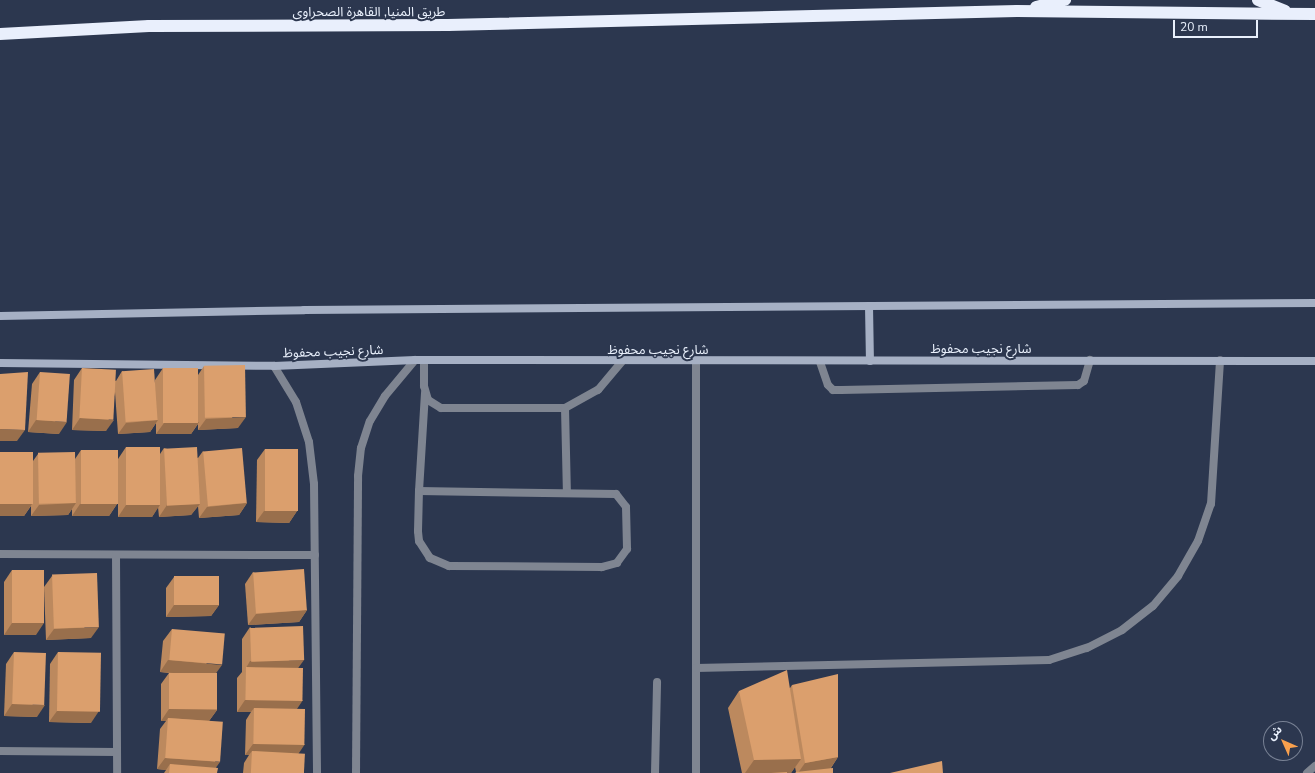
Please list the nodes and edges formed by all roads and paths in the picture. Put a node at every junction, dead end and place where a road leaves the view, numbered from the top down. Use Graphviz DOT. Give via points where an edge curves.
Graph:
graph roads {
  1 [pos="1065,0"];
  2 [pos="1258,0"];
  3 [pos="1017,11"];
  4 [pos="1292,14"];
  5 [pos="1315,14"];
  6 [pos="0,34"];
  7 [pos="1315,303"];
  8 [pos="869,306"];
  9 [pos="0,316"];
  10 [pos="415,360"];
  11 [pos="424,360"];
  12 [pos="1090,360"];
  13 [pos="1220,360"];
  14 [pos="622,361"];
  15 [pos="870,361"];
  16 [pos="696,362"];
  17 [pos="820,362"];
  18 [pos="1315,362"];
  19 [pos="0,363"];
  20 [pos="274,366"];
  21 [pos="425,393"];
  22 [pos="566,408"];
  23 [pos="419,491"];
  24 [pos="566,493"];
  25 [pos="0,554"];
  26 [pos="116,555"];
  27 [pos="315,555"];
  28 [pos="696,668"];
  29 [pos="657,682"];
  30 [pos="0,751"];
  31 [pos="117,752"];
  32 [pos="1315,766"];
  33 [pos="116,773"];
  34 [pos="317,773"];
  35 [pos="356,773"];
  36 [pos="655,773"];
  37 [pos="696,773"];
  38 [pos="1307,773"];
  1 -- 3 [label="highway"];
  2 -- 4 [label="highway"];
  3 -- 4 [label="highway, طريق المنيا, القاهرة الصحراوى"];
  3 -- 6 [label="highway, طريق المنيا, القاهرة الصحراوى" via="448,25 149,26"];
  4 -- 5 [label="highway, طريق المنيا, القاهرة الصحراوى"];
  7 -- 8 [label="street"];
  8 -- 9 [label="street" via="304,310"];
  8 -- 15 [label="street"];
  10 -- 11 [label="street, شارع نجيب محفوظ"];
  10 -- 20 [label="street, شارع نجيب محفوظ"];
  10 -- 35 [label="street" via="370,421 360,448"];
  11 -- 14 [label="street, شارع نجيب محفوظ"];
  11 -- 21 [label="street"];
  12 -- 13 [label="street, شارع نجيب محفوظ"];
  12 -- 15 [label="street, شارع نجيب محفوظ"];
  12 -- 17 [label="street" via="1084,381 1078,385 841,390 834,390 828,385"];
  13 -- 18 [label="street, شارع نجيب محفوظ"];
  13 -- 28 [label="street" via="1211,504 1198,541 1178,576 1153,606 1122,630 1087,648 1049,660"];
  14 -- 16 [label="street, شارع نجيب محفوظ"];
  14 -- 22 [label="street" via="598,390"];
  15 -- 17 [label="street, شارع نجيب محفوظ"];
  16 -- 17 [label="street, شارع نجيب محفوظ"];
  16 -- 28 [label="street"];
  19 -- 20 [label="street, شارع نجيب محفوظ"];
  20 -- 27 [label="street" via="296,402 309,442 314,484"];
  21 -- 22 [label="street" via="428,400 441,408"];
  21 -- 23 [label="street"];
  22 -- 24 [label="street"];
  23 -- 24 [label="street"];
  23 -- 24 [label="street" via="419,541 430,558 439,563 449,566 602,568 617,563 627,549 624,502 611,493"];
  25 -- 26 [label="street"];
  26 -- 27 [label="street"];
  26 -- 31 [label="street"];
  27 -- 34 [label="street"];
  28 -- 37 [label="street"];
  29 -- 36 [label="street"];
  30 -- 31 [label="street"];
  31 -- 33 [label="street"];
  32 -- 38 [label="street"];
}
